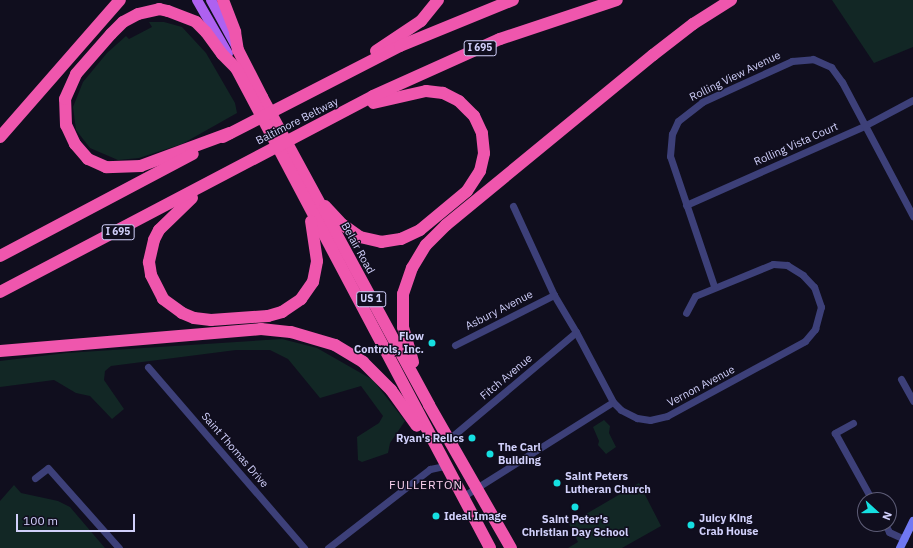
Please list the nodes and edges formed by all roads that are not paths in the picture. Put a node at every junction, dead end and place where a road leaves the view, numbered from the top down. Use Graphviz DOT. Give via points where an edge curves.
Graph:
graph roads {
  1 [pos="120,0"];
  2 [pos="197,0"];
  3 [pos="211,0"];
  4 [pos="223,0"];
  5 [pos="438,0"];
  6 [pos="513,0"];
  7 [pos="617,0"];
  8 [pos="731,0"];
  9 [pos="238,50"];
  10 [pos="236,68"];
  11 [pos="330,81"];
  12 [pos="257,100"];
  13 [pos="913,100"];
  14 [pos="348,110"];
  15 [pos="864,126"];
  16 [pos="230,134"];
  17 [pos="0,138"];
  18 [pos="291,164"];
  19 [pos="234,168"];
  20 [pos="313,194"];
  21 [pos="308,206"];
  22 [pos="513,206"];
  23 [pos="686,206"];
  24 [pos="913,216"];
  25 [pos="0,256"];
  26 [pos="714,286"];
  27 [pos="0,292"];
  28 [pos="554,295"];
  29 [pos="686,312"];
  30 [pos="576,332"];
  31 [pos="455,345"];
  32 [pos="0,351"];
  33 [pos="148,367"];
  34 [pos="901,380"];
  35 [pos="613,402"];
  36 [pos="913,402"];
  37 [pos="429,405"];
  38 [pos="853,423"];
  39 [pos="449,439"];
  40 [pos="444,466"];
  41 [pos="35,478"];
  42 [pos="477,488"];
  43 [pos="868,492"];
  44 [pos="462,497"];
  45 [pos="913,521"];
  46 [pos="889,532"];
  47 [pos="904,539"];
  48 [pos="333,547"];
  49 [pos="119,548"];
  50 [pos="304,548"];
  51 [pos="490,548"];
  52 [pos="511,548"];
  53 [pos="900,548"];
  1 -- 17 [label="highway"];
  2 -- 10 [label="main road, Belair Road / US 1"];
  3 -- 9 [label="main road, Belair Road / US 1"];
  4 -- 9 [label="highway" via="235,32"];
  5 -- 11 [label="highway" via="421,21"];
  6 -- 11 [label="highway, Baltimore Beltway" via="400,46"];
  7 -- 14 [label="highway, Baltimore Beltway / I 695" via="500,39"];
  8 -- 37 [label="highway" via="693,24 653,55 452,220 426,245 407,280 402,309 406,345"];
  9 -- 12 [label="highway, Belair Road / US 1"];
  10 -- 12 [label="highway, Belair Road / US 1"];
  10 -- 16 [label="highway" via="196,22 168,10 148,11 123,22 111,34 76,74 67,91 63,107 66,125 75,144 88,159 106,166 141,166"];
  11 -- 16 [label="highway, Baltimore Beltway"];
  12 -- 18 [label="highway, Belair Road / US 1"];
  13 -- 15 [label="street, Rolling Vista Court"];
  14 -- 19 [label="highway, Baltimore Beltway / I 695"];
  14 -- 20 [label="highway" via="418,92 435,91 451,96 466,106 479,125 484,144 480,171 467,191 420,230 392,242 371,240 351,231"];
  15 -- 23 [label="street, Rolling Vista Court"];
  15 -- 23 [label="street, Rolling View Avenue" via="842,82 831,67 809,58 774,68 702,102 678,121 669,147"];
  15 -- 24 [label="street, Rolling View Avenue"];
  16 -- 25 [label="highway, Baltimore Beltway"];
  18 -- 20 [label="highway, Belair Road / US 1"];
  18 -- 21 [label="highway, Belair Road / US 1"];
  19 -- 21 [label="highway" via="180,208 154,240 149,262 151,275 163,299 182,313 194,318 211,320 268,316 282,312 301,299 312,282 318,261"];
  19 -- 27 [label="highway, Baltimore Beltway / I 695" via="101,241"];
  20 -- 37 [label="highway, Belair Road / US 1"];
  21 -- 40 [label="highway, Belair Road / US 1"];
  22 -- 28 [label="street, Vernon Avenue"];
  23 -- 26 [label="street, Rolling View Avenue"];
  26 -- 29 [label="street, Vernon Avenue" via="696,296"];
  26 -- 35 [label="street, Vernon Avenue" via="767,265 787,265 803,275 814,287 820,300 820,316 815,329 805,341 667,416 650,420 637,418 621,410"];
  28 -- 30 [label="street, Vernon Avenue"];
  28 -- 31 [label="street, Asbury Avenue"];
  30 -- 35 [label="street, Vernon Avenue"];
  30 -- 39 [label="street, Fitch Avenue"];
  32 -- 40 [label="highway" via="261,329 305,335 342,349 376,374 391,390"];
  33 -- 50 [label="street, Saint Thomas Drive"];
  34 -- 36 [label="street"];
  35 -- 42 [label="street"];
  37 -- 39 [label="highway, Belair Road / US 1"];
  38 -- 43 [label="street" via="835,434"];
  39 -- 42 [label="highway, Belair Road / US 1"];
  40 -- 44 [label="highway, Belair Road / US 1"];
  40 -- 48 [label="street" via="430,469"];
  41 -- 49 [label="street" via="48,468"];
  42 -- 44 [label="street"];
  42 -- 52 [label="highway, Belair Road / US 1"];
  44 -- 51 [label="highway, Belair Road / US 1"];
  45 -- 47 [label="main road"];
  46 -- 47 [label="street"];
  47 -- 53 [label="main road"];
}
